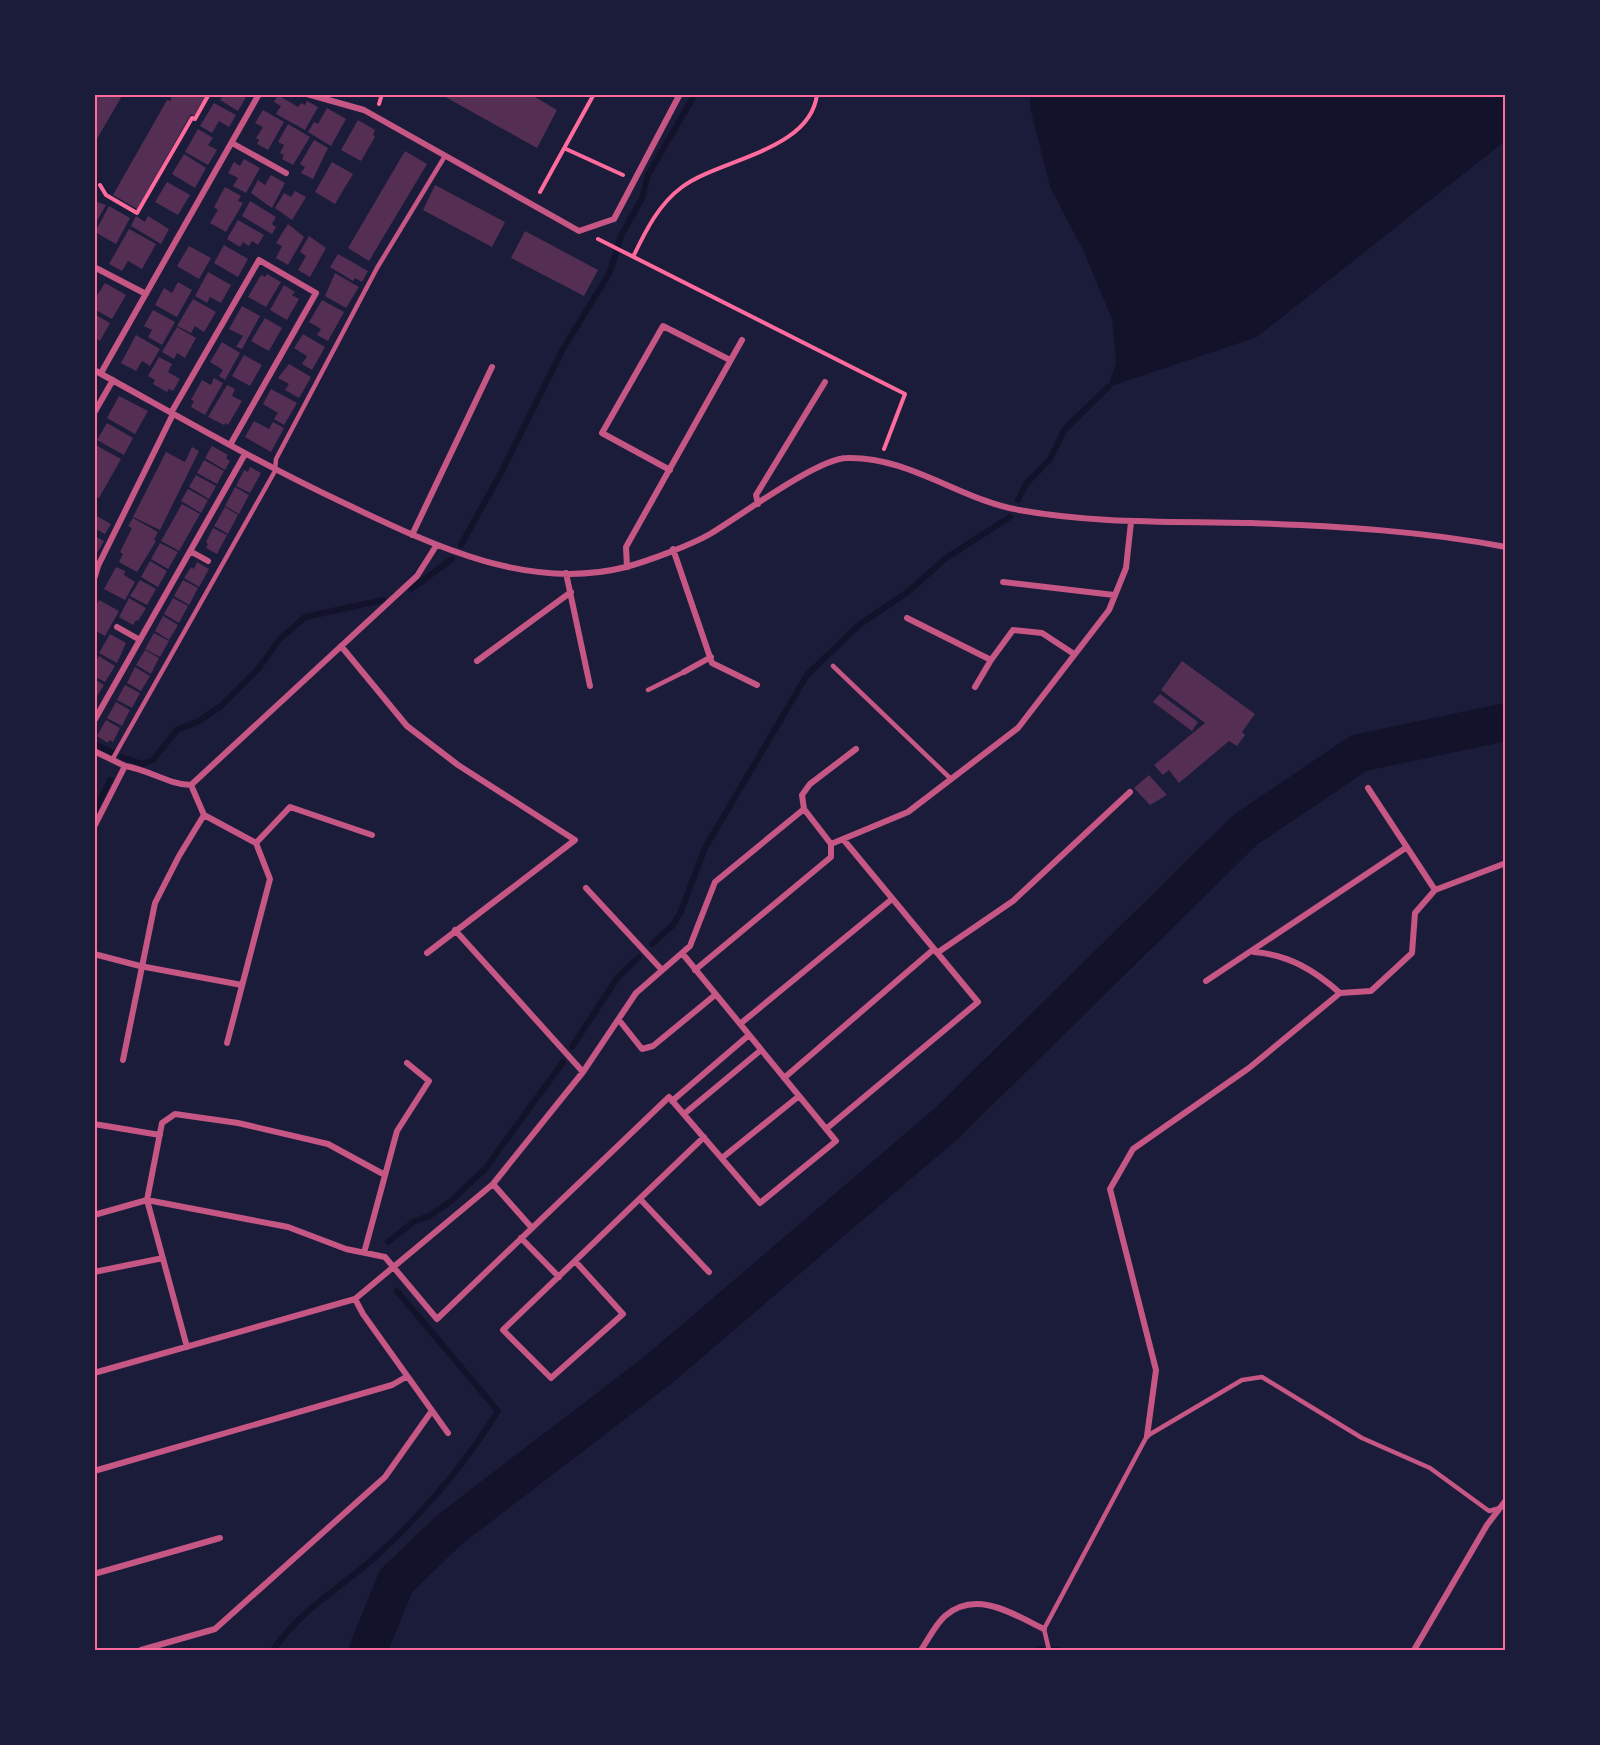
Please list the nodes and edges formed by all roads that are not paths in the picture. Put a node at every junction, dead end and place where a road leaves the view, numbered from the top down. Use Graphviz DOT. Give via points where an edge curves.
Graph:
graph roads {
  1 [pos="259,94"];
  2 [pos="307,94"];
  3 [pos="680,94"];
  4 [pos="232,143"];
  5 [pos="445,156"];
  6 [pos="286,173"];
  7 [pos="94,267"];
  8 [pos="146,294"];
  9 [pos="742,340"];
  10 [pos="730,360"];
  11 [pos="492,367"];
  12 [pos="98,371"];
  13 [pos="113,380"];
  14 [pos="825,382"];
  15 [pos="94,413"];
  16 [pos="172,413"];
  17 [pos="230,446"];
  18 [pos="245,454"];
  19 [pos="670,470"];
  20 [pos="275,471"];
  21 [pos="758,504"];
  22 [pos="1131,522"];
  23 [pos="412,535"];
  24 [pos="436,546"];
  25 [pos="1506,547"];
  26 [pos="673,549"];
  27 [pos="190,551"];
  28 [pos="208,561"];
  29 [pos="627,567"];
  30 [pos="566,573"];
  31 [pos="94,579"];
  32 [pos="1003,582"];
  33 [pos="570,592"];
  34 [pos="1114,595"];
  35 [pos="907,618"];
  36 [pos="117,627"];
  37 [pos="140,640"];
  38 [pos="341,646"];
  39 [pos="1074,654"];
  40 [pos="711,657"];
  41 [pos="991,660"];
  42 [pos="477,661"];
  43 [pos="833,666"];
  44 [pos="684,672"];
  45 [pos="757,685"];
  46 [pos="590,686"];
  47 [pos="975,687"];
  48 [pos="648,690"];
  49 [pos="94,721"];
  50 [pos="856,749"];
  51 [pos="94,751"];
  52 [pos="112,760"];
  53 [pos="125,766"];
  54 [pos="951,779"];
  55 [pos="191,785"];
  56 [pos="1368,788"];
  57 [pos="1130,792"];
  58 [pos="804,809"];
  59 [pos="204,815"];
  60 [pos="94,827"];
  61 [pos="372,835"];
  62 [pos="843,839"];
  63 [pos="256,843"];
  64 [pos="831,844"];
  65 [pos="1407,847"];
  66 [pos="1506,864"];
  67 [pos="586,888"];
  68 [pos="1435,890"];
  69 [pos="892,899"];
  70 [pos="455,930"];
  71 [pos="936,951"];
  72 [pos="1253,951"];
  73 [pos="427,953"];
  74 [pos="681,953"];
  75 [pos="94,954"];
  76 [pos="140,966"];
  77 [pos="663,970"];
  78 [pos="695,970"];
  79 [pos="1206,981"];
  80 [pos="242,985"];
  81 [pos="1340,993"];
  82 [pos="715,994"];
  83 [pos="619,1020"];
  84 [pos="740,1024"];
  85 [pos="749,1035"];
  86 [pos="227,1043"];
  87 [pos="761,1050"];
  88 [pos="123,1060"];
  89 [pos="407,1063"];
  90 [pos="583,1072"];
  91 [pos="784,1078"];
  92 [pos="799,1096"];
  93 [pos="672,1101"];
  94 [pos="684,1114"];
  95 [pos="94,1124"];
  96 [pos="826,1129"];
  97 [pos="160,1135"];
  98 [pos="704,1137"];
  99 [pos="722,1158"];
  100 [pos="386,1175"];
  101 [pos="493,1184"];
  102 [pos="640,1198"];
  103 [pos="147,1200"];
  104 [pos="94,1215"];
  105 [pos="532,1228"];
  106 [pos="521,1238"];
  107 [pos="364,1252"];
  108 [pos="163,1258"];
  109 [pos="576,1261"];
  110 [pos="394,1265"];
  111 [pos="94,1272"];
  112 [pos="709,1272"];
  113 [pos="559,1278"];
  114 [pos="355,1299"];
  115 [pos="187,1347"];
  116 [pos="94,1373"];
  117 [pos="406,1377"];
  118 [pos="431,1412"];
  119 [pos="448,1433"];
  120 [pos="1147,1436"];
  121 [pos="94,1471"];
  122 [pos="1506,1500"];
  123 [pos="1504,1507"];
  124 [pos="220,1538"];
  125 [pos="94,1574"];
  126 [pos="1044,1629"];
  127 [pos="141,1650"];
  128 [pos="921,1650"];
  129 [pos="1049,1650"];
  130 [pos="1414,1650"];
  1 -- 4 [label="street"];
  2 -- 5 [label="street" via="364,110"];
  3 -- 5 [label="street" via="614,219 579,231"];
  4 -- 6 [label="street"];
  4 -- 8 [label="street"];
  5 -- 20 [label="lane" via="376,268 276,459"];
  7 -- 8 [label="street"];
  8 -- 12 [label="street"];
  9 -- 10 [label="street"];
  10 -- 19 [label="street"];
  10 -- 19 [label="street" via="663,326 602,434"];
  11 -- 23 [label="street"];
  12 -- 13 [label="street"];
  13 -- 15 [label="street"];
  13 -- 16 [label="street"];
  14 -- 21 [label="street" via="756,495"];
  16 -- 17 [label="street"];
  16 -- 17 [label="street" via="259,260 316,293"];
  16 -- 31 [label="street"];
  17 -- 18 [label="street"];
  18 -- 20 [label="street"];
  18 -- 27 [label="street"];
  19 -- 29 [label="street" via="626,547"];
  20 -- 23 [label="street"];
  20 -- 52 [label="lane"];
  21 -- 22 [label="street" via="843,457 879,461 1015,510"];
  21 -- 26 [label="street" via="705,537"];
  22 -- 25 [label="street" via="1399,531"];
  22 -- 34 [label="street" via="1126,568"];
  23 -- 24 [label="street"];
  24 -- 30 [label="street" via="479,560 543,573"];
  24 -- 38 [label="street" via="417,576"];
  26 -- 29 [label="street"];
  26 -- 40 [label="street"];
  27 -- 28 [label="street"];
  27 -- 37 [label="street"];
  29 -- 30 [label="street"];
  30 -- 33 [label="street"];
  32 -- 34 [label="street"];
  33 -- 42 [label="street"];
  33 -- 46 [label="street"];
  34 -- 39 [label="street" via="1109,610"];
  35 -- 41 [label="street"];
  36 -- 37 [label="street"];
  37 -- 49 [label="street"];
  38 -- 55 [label="street"];
  38 -- 70 [label="street" via="406,726 458,765 574,840"];
  39 -- 41 [label="street" via="1042,633 1013,630"];
  39 -- 54 [label="street" via="1018,728"];
  40 -- 44 [label="street"];
  40 -- 45 [label="street" via="712,663"];
  41 -- 47 [label="street"];
  43 -- 54 [label="lane"];
  44 -- 48 [label="lane"];
  50 -- 58 [label="street" via="810,784 802,795"];
  51 -- 52 [label="street"];
  52 -- 53 [label="street"];
  53 -- 55 [label="street" via="146,770 176,784"];
  53 -- 60 [label="street"];
  54 -- 62 [label="street" via="908,812"];
  55 -- 59 [label="street"];
  56 -- 65 [label="street"];
  57 -- 71 [label="street" via="1013,901"];
  58 -- 64 [label="street"];
  58 -- 74 [label="street" via="715,882 690,946"];
  59 -- 63 [label="street"];
  59 -- 76 [label="street" via="155,903"];
  61 -- 63 [label="street" via="290,807"];
  62 -- 64 [label="street"];
  62 -- 69 [label="street"];
  63 -- 80 [label="street" via="270,879"];
  64 -- 78 [label="street" via="831,857"];
  65 -- 68 [label="street"];
  65 -- 72 [label="street"];
  66 -- 68 [label="street"];
  67 -- 77 [label="street"];
  68 -- 81 [label="street" via="1415,913 1412,953 1371,991"];
  69 -- 71 [label="street"];
  69 -- 84 [label="street"];
  70 -- 73 [label="street"];
  70 -- 90 [label="street"];
  71 -- 91 [label="street"];
  71 -- 96 [label="street" via="978,1002"];
  72 -- 79 [label="street"];
  72 -- 81 [label="street" via="1294,960"];
  74 -- 77 [label="street"];
  74 -- 78 [label="street"];
  75 -- 76 [label="street"];
  76 -- 80 [label="street"];
  76 -- 88 [label="street"];
  77 -- 83 [label="street" via="636,993"];
  78 -- 82 [label="street"];
  80 -- 86 [label="street"];
  81 -- 120 [label="street" via="1249,1068 1133,1149 1110,1189 1156,1370"];
  82 -- 83 [label="street" via="653,1046 642,1049"];
  82 -- 84 [label="street"];
  83 -- 90 [label="street"];
  84 -- 85 [label="street"];
  85 -- 87 [label="street"];
  85 -- 93 [label="street"];
  87 -- 91 [label="street"];
  87 -- 94 [label="street"];
  89 -- 100 [label="street" via="429,1081 397,1131"];
  90 -- 101 [label="street"];
  91 -- 92 [label="street"];
  92 -- 96 [label="street"];
  92 -- 99 [label="street"];
  93 -- 94 [label="street"];
  93 -- 105 [label="street" via="669,1097"];
  94 -- 98 [label="street"];
  95 -- 97 [label="street"];
  96 -- 99 [label="street" via="836,1141 760,1203"];
  97 -- 100 [label="street" via="162,1123 175,1114 238,1123 328,1144"];
  97 -- 103 [label="street"];
  98 -- 99 [label="street"];
  98 -- 102 [label="street"];
  100 -- 107 [label="street"];
  101 -- 105 [label="street"];
  101 -- 110 [label="street"];
  102 -- 109 [label="street"];
  102 -- 112 [label="street"];
  103 -- 104 [label="street"];
  103 -- 107 [label="street" via="288,1227"];
  103 -- 108 [label="street"];
  105 -- 106 [label="street"];
  106 -- 110 [label="street" via="437,1319"];
  106 -- 113 [label="street"];
  107 -- 110 [label="street" via="386,1257"];
  108 -- 111 [label="street"];
  108 -- 115 [label="street"];
  109 -- 113 [label="street"];
  109 -- 113 [label="street" via="623,1314 551,1378 503,1330"];
  110 -- 114 [label="street"];
  114 -- 115 [label="street"];
  114 -- 117 [label="street"];
  115 -- 116 [label="street"];
  117 -- 118 [label="street"];
  117 -- 121 [label="street" via="393,1385"];
  118 -- 119 [label="street"];
  118 -- 127 [label="street" via="385,1477 215,1629"];
  120 -- 123 [label="lane" via="1242,1380 1262,1377 1362,1438 1430,1468 1489,1511"];
  120 -- 126 [label="lane"];
  122 -- 123 [label="street"];
  123 -- 130 [label="street" via="1487,1525"];
  124 -- 125 [label="street"];
  126 -- 128 [label="street" via="994,1605 973,1603 945,1616"];
  126 -- 129 [label="lane"];
}
